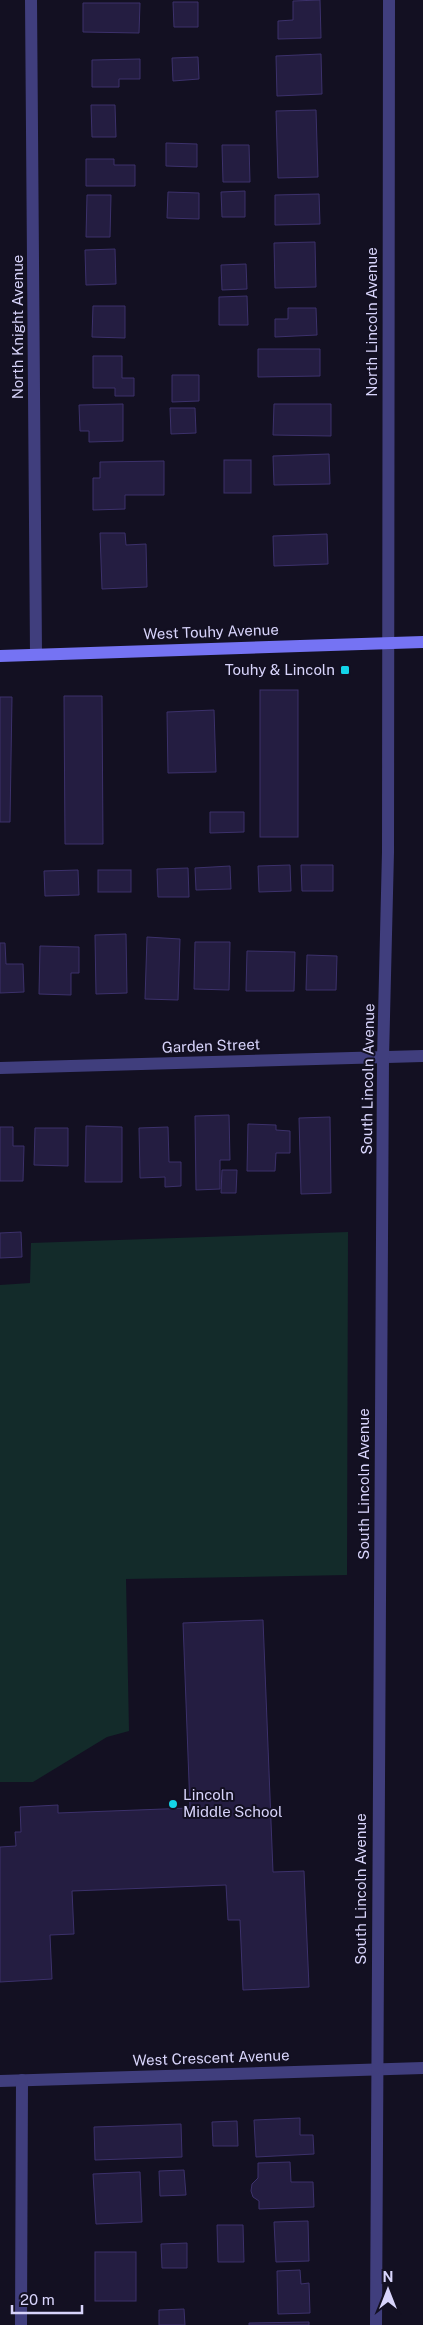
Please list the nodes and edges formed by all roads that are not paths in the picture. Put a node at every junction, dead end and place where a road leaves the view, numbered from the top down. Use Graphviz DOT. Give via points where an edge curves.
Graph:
graph roads {
  1 [pos="31,0"];
  2 [pos="389,0"];
  3 [pos="423,642"];
  4 [pos="387,643"];
  5 [pos="36,654"];
  6 [pos="0,656"];
  7 [pos="423,1056"];
  8 [pos="383,1058"];
  9 [pos="0,1068"];
  10 [pos="423,2068"];
  11 [pos="376,2069"];
  12 [pos="22,2080"];
  13 [pos="0,2081"];
  14 [pos="21,2325"];
  15 [pos="376,2325"];
  1 -- 5 [label="street, North Knight Avenue"];
  2 -- 4 [label="street, North Lincoln Avenue"];
  3 -- 4 [label="main road, West Touhy Avenue"];
  4 -- 5 [label="main road, West Touhy Avenue"];
  4 -- 8 [label="street, South Lincoln Avenue" via="388,852"];
  5 -- 6 [label="main road, West Touhy Avenue"];
  7 -- 8 [label="street, Garden Street"];
  8 -- 9 [label="street, Garden Street"];
  8 -- 11 [label="street, South Lincoln Avenue"];
  10 -- 11 [label="street, West Crescent Avenue"];
  11 -- 12 [label="street, West Crescent Avenue"];
  11 -- 15 [label="street, South Lincoln Avenue"];
  12 -- 13 [label="street, West Crescent Avenue"];
  12 -- 14 [label="street"];
}
